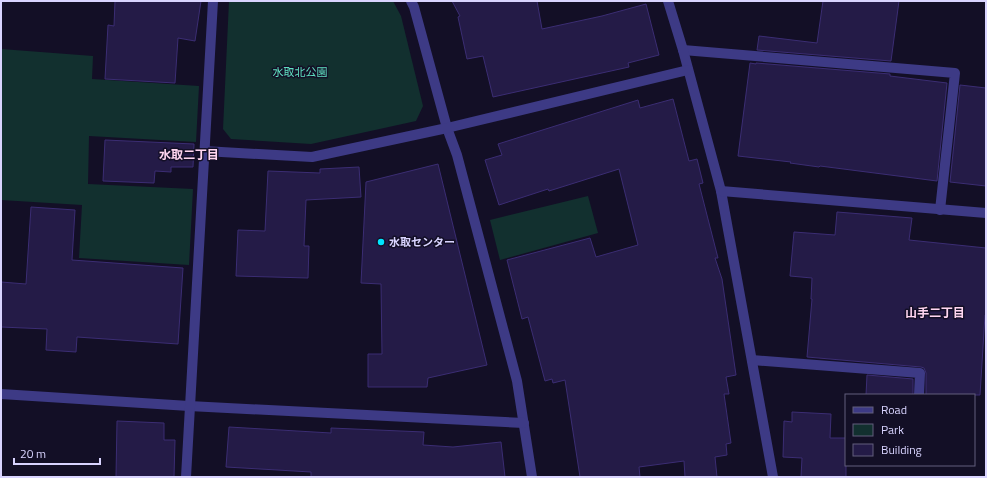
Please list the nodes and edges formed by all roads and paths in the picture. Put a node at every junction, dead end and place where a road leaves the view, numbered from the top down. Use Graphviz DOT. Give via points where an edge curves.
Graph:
graph roads {
  1 [pos="213,1"];
  2 [pos="411,1"];
  3 [pos="668,1"];
  4 [pos="683,50"];
  5 [pos="688,70"];
  6 [pos="447,128"];
  7 [pos="204,151"];
  8 [pos="721,191"];
  9 [pos="940,210"];
  10 [pos="986,214"];
  11 [pos="752,360"];
  12 [pos="1,394"];
  13 [pos="919,394"];
  14 [pos="189,406"];
  15 [pos="524,423"];
  16 [pos="186,477"];
  17 [pos="532,477"];
  18 [pos="773,477"];
  1 -- 7 [label="street"];
  2 -- 6 [label="street"];
  3 -- 4 [label="street"];
  4 -- 5 [label="street"];
  4 -- 9 [label="street" via="955,73"];
  5 -- 6 [label="street"];
  5 -- 8 [label="street"];
  6 -- 7 [label="street" via="312,157"];
  6 -- 15 [label="street" via="457,155 517,381"];
  7 -- 14 [label="street"];
  8 -- 9 [label="street"];
  8 -- 11 [label="street"];
  9 -- 10 [label="street"];
  11 -- 13 [label="street" via="920,373"];
  11 -- 18 [label="street"];
  12 -- 14 [label="street"];
  14 -- 15 [label="street"];
  14 -- 16 [label="street"];
  15 -- 17 [label="street"];
}
